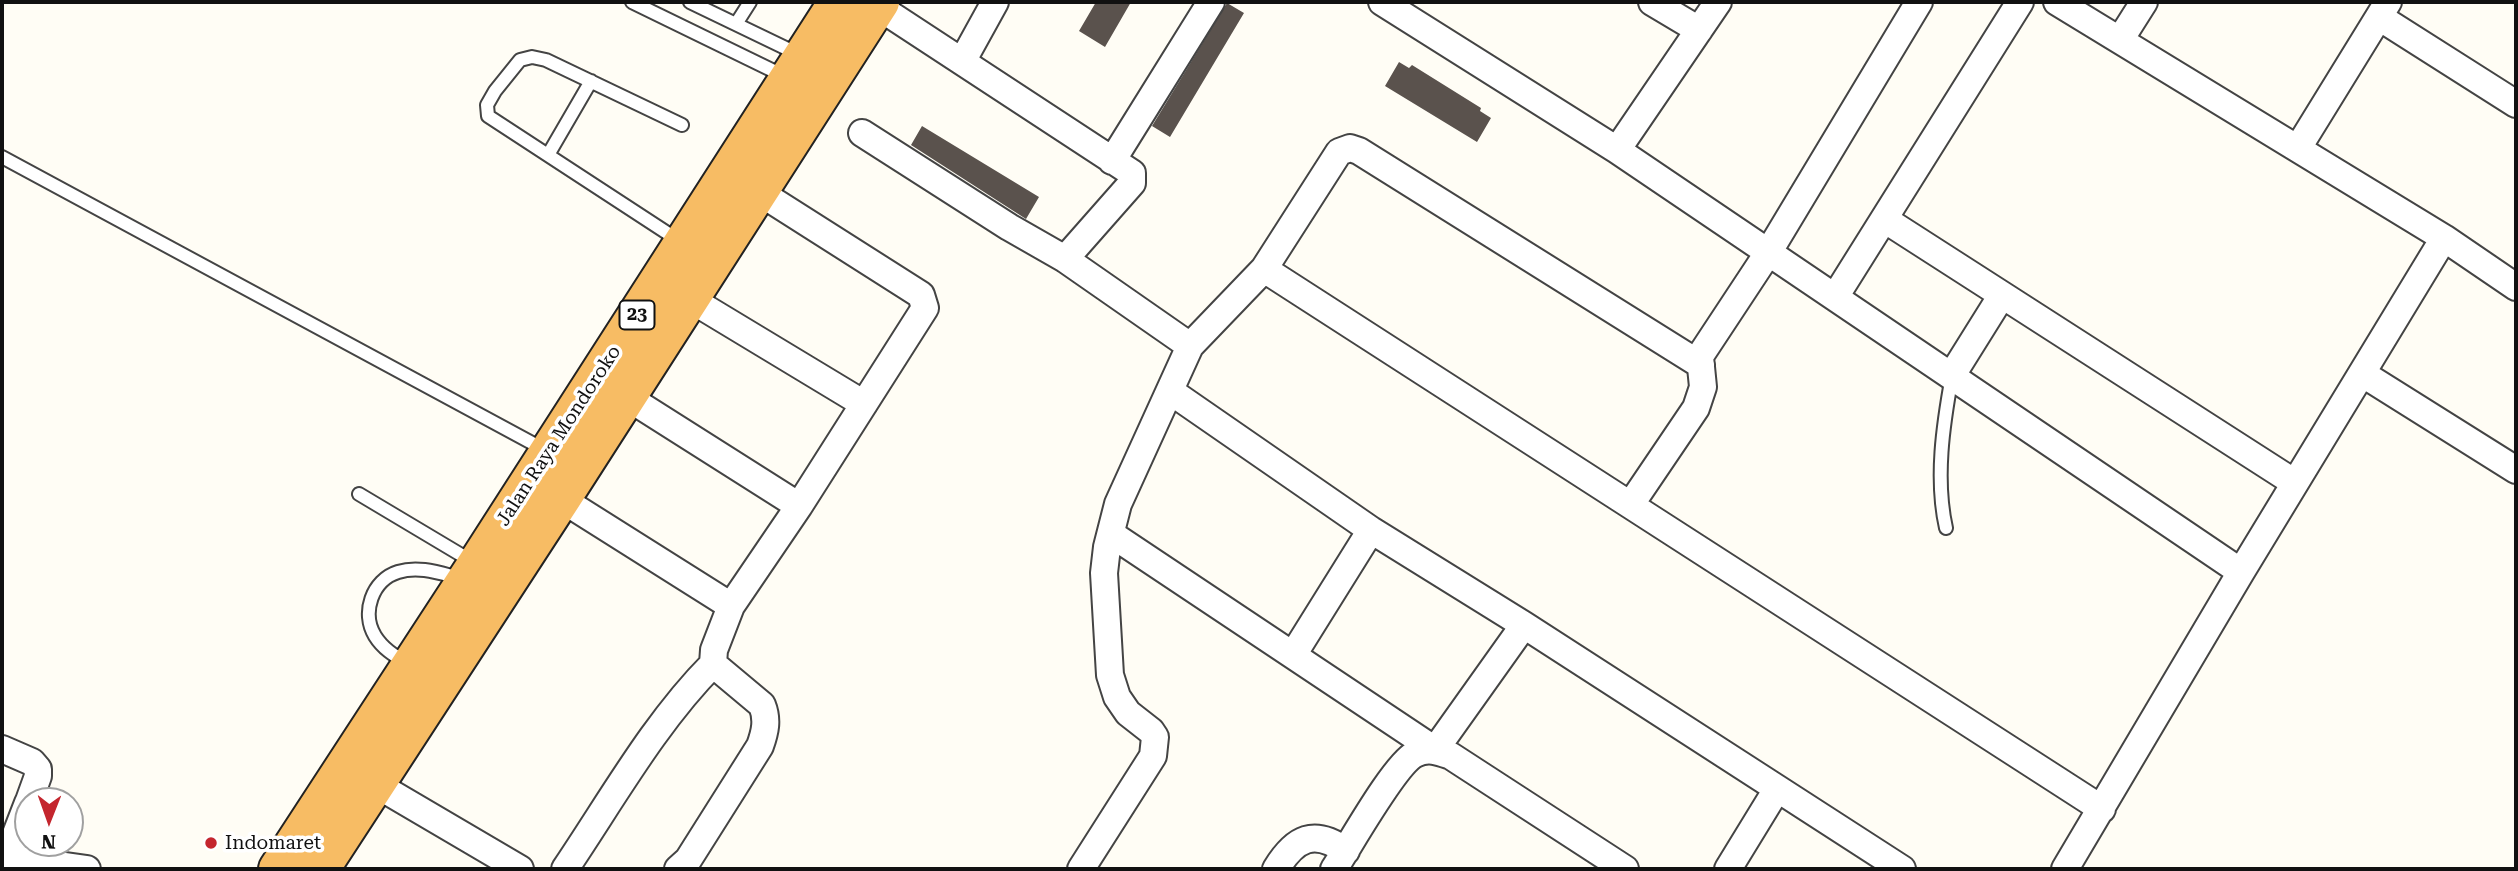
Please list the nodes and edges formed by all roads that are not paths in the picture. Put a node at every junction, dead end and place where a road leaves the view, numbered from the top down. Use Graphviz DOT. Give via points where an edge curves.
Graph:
graph roads {
  1 [pos="632,2"];
  2 [pos="690,2"];
  3 [pos="750,2"];
  4 [pos="838,2"];
  5 [pos="995,2"];
  6 [pos="1211,2"];
  7 [pos="1382,2"];
  8 [pos="1652,2"];
  9 [pos="1718,2"];
  10 [pos="1919,2"];
  11 [pos="2020,2"];
  12 [pos="2057,2"];
  13 [pos="2144,2"];
  14 [pos="876,3"];
  15 [pos="2384,9"];
  16 [pos="736,24"];
  17 [pos="1699,30"];
  18 [pos="2120,40"];
  19 [pos="963,60"];
  20 [pos="591,81"];
  21 [pos="804,81"];
  22 [pos="2516,104"];
  23 [pos="682,125"];
  24 [pos="862,133"];
  25 [pos="2298,148"];
  26 [pos="1617,150"];
  27 [pos="548,155"];
  28 [pos="2,157"];
  29 [pos="1112,161"];
  30 [pos="758,171"];
  31 [pos="1884,219"];
  32 [pos="2444,238"];
  33 [pos="698,253"];
  34 [pos="1768,253"];
  35 [pos="1074,265"];
  36 [pos="1264,269"];
  37 [pos="2516,287"];
  38 [pos="2002,295"];
  39 [pos="1835,297"];
  40 [pos="690,299"];
  41 [pos="1190,346"];
  42 [pos="1700,365"];
  43 [pos="2362,374"];
  44 [pos="1952,375"];
  45 [pos="1170,391"];
  46 [pos="627,397"];
  47 [pos="864,404"];
  48 [pos="2516,470"];
  49 [pos="547,477"];
  50 [pos="2295,483"];
  51 [pos="359,495"];
  52 [pos="1632,504"];
  53 [pos="799,506"];
  54 [pos="1945,528"];
  55 [pos="1371,530"];
  56 [pos="1111,534"];
  57 [pos="2241,572"];
  58 [pos="487,574"];
  59 [pos="730,606"];
  60 [pos="1524,625"];
  61 [pos="1293,655"];
  62 [pos="713,664"];
  63 [pos="411,666"];
  64 [pos="2,749"];
  65 [pos="1435,750"];
  66 [pos="34,787"];
  67 [pos="1777,789"];
  68 [pos="353,798"];
  69 [pos="2102,809"];
  70 [pos="14,834"];
  71 [pos="4,857"];
  72 [pos="1340,860"];
  73 [pos="87,869"];
  74 [pos="278,869"];
  75 [pos="320,869"];
  76 [pos="520,869"];
  77 [pos="565,869"];
  78 [pos="678,869"];
  79 [pos="1081,869"];
  80 [pos="1276,869"];
  81 [pos="1625,869"];
  82 [pos="1728,869"];
  83 [pos="1902,869"];
  84 [pos="2065,869"];
  1 -- 21 [label="lane"];
  2 -- 16 [label="lane"];
  3 -- 16 [label="lane"];
  4 -- 21 [label="highway, Jalan Raya Mondoroko / 23"];
  5 -- 19 [label="street"];
  6 -- 29 [label="street"];
  7 -- 26 [label="street"];
  8 -- 17 [label="street"];
  9 -- 17 [label="street"];
  10 -- 34 [label="street"];
  11 -- 31 [label="street"];
  12 -- 18 [label="street"];
  13 -- 18 [label="street"];
  14 -- 19 [label="street"];
  14 -- 21 [label="highway, Jalan Raya Mondoroko / 23"];
  15 -- 22 [label="street"];
  15 -- 25 [label="street"];
  16 -- 21 [label="lane"];
  17 -- 26 [label="street"];
  18 -- 25 [label="street"];
  19 -- 29 [label="street"];
  20 -- 23 [label="lane"];
  20 -- 27 [label="lane"];
  20 -- 27 [label="lane" via="531,57 520,60 487,105 488,116"];
  21 -- 30 [label="highway, Jalan Raya Mondoroko / 23"];
  24 -- 35 [label="street"];
  25 -- 32 [label="street"];
  26 -- 34 [label="street"];
  27 -- 33 [label="lane"];
  28 -- 49 [label="lane"];
  29 -- 35 [label="street" via="1132,173 1132,183"];
  30 -- 33 [label="highway, Jalan Raya Mondoroko / 23"];
  30 -- 47 [label="street" via="921,295 925,308"];
  31 -- 38 [label="street"];
  31 -- 39 [label="street"];
  32 -- 37 [label="street"];
  32 -- 43 [label="street"];
  33 -- 40 [label="highway, Jalan Raya Mondoroko / 23"];
  33 -- 49 [label="highway, Jalan Raya Mondoroko / 23"];
  34 -- 39 [label="street"];
  34 -- 42 [label="street" via="1702,353"];
  35 -- 41 [label="street"];
  36 -- 41 [label="street"];
  36 -- 42 [label="street" via="1339,152 1350,148"];
  36 -- 52 [label="street"];
  38 -- 44 [label="street"];
  38 -- 50 [label="street"];
  39 -- 44 [label="street"];
  40 -- 46 [label="highway, Jalan Raya Mondoroko / 23"];
  40 -- 47 [label="street"];
  41 -- 45 [label="street"];
  42 -- 52 [label="street" via="1703,387 1696,408"];
  43 -- 48 [label="street"];
  43 -- 50 [label="street"];
  44 -- 54 [label="lane" via="1941,468"];
  44 -- 57 [label="street"];
  45 -- 55 [label="street"];
  45 -- 56 [label="street" via="1118,504"];
  46 -- 49 [label="highway, Jalan Raya Mondoroko / 23"];
  46 -- 53 [label="street"];
  47 -- 53 [label="street"];
  49 -- 58 [label="highway, Jalan Raya Mondoroko / 23"];
  49 -- 59 [label="street"];
  50 -- 57 [label="street"];
  51 -- 58 [label="lane"];
  52 -- 69 [label="street"];
  53 -- 59 [label="street"];
  55 -- 60 [label="street"];
  55 -- 61 [label="street"];
  56 -- 61 [label="street"];
  56 -- 79 [label="street" via="1104,573 1110,675 1117,697 1128,713 1151,730 1156,744 1153,756"];
  57 -- 69 [label="street"];
  58 -- 63 [label="highway, Jalan Raya Mondoroko / 23"];
  58 -- 63 [label="lane" via="423,569 397,572 380,583 371,597 369,621 389,653"];
  58 -- 68 [label="highway, Jalan Raya Mondoroko / 23"];
  59 -- 62 [label="street"];
  60 -- 65 [label="street"];
  60 -- 67 [label="street"];
  61 -- 65 [label="street"];
  62 -- 77 [label="street" via="657,731"];
  62 -- 78 [label="street" via="762,705 766,728 760,746"];
  63 -- 68 [label="highway, Jalan Raya Mondoroko / 23"];
  64 -- 66 [label="street" via="38,769"];
  65 -- 72 [label="street" via="1415,754 1396,772"];
  65 -- 81 [label="street"];
  67 -- 82 [label="street"];
  67 -- 83 [label="street"];
  68 -- 74 [label="highway, Jalan Raya Mondoroko / 23"];
  68 -- 75 [label="highway, Jalan Raya Mondoroko / 23"];
  68 -- 76 [label="street"];
  69 -- 84 [label="street"];
  70 -- 71 [label="street"];
  71 -- 73 [label="street"];
  72 -- 80 [label="street" via="1329,839 1308,840 1287,851"];
}
